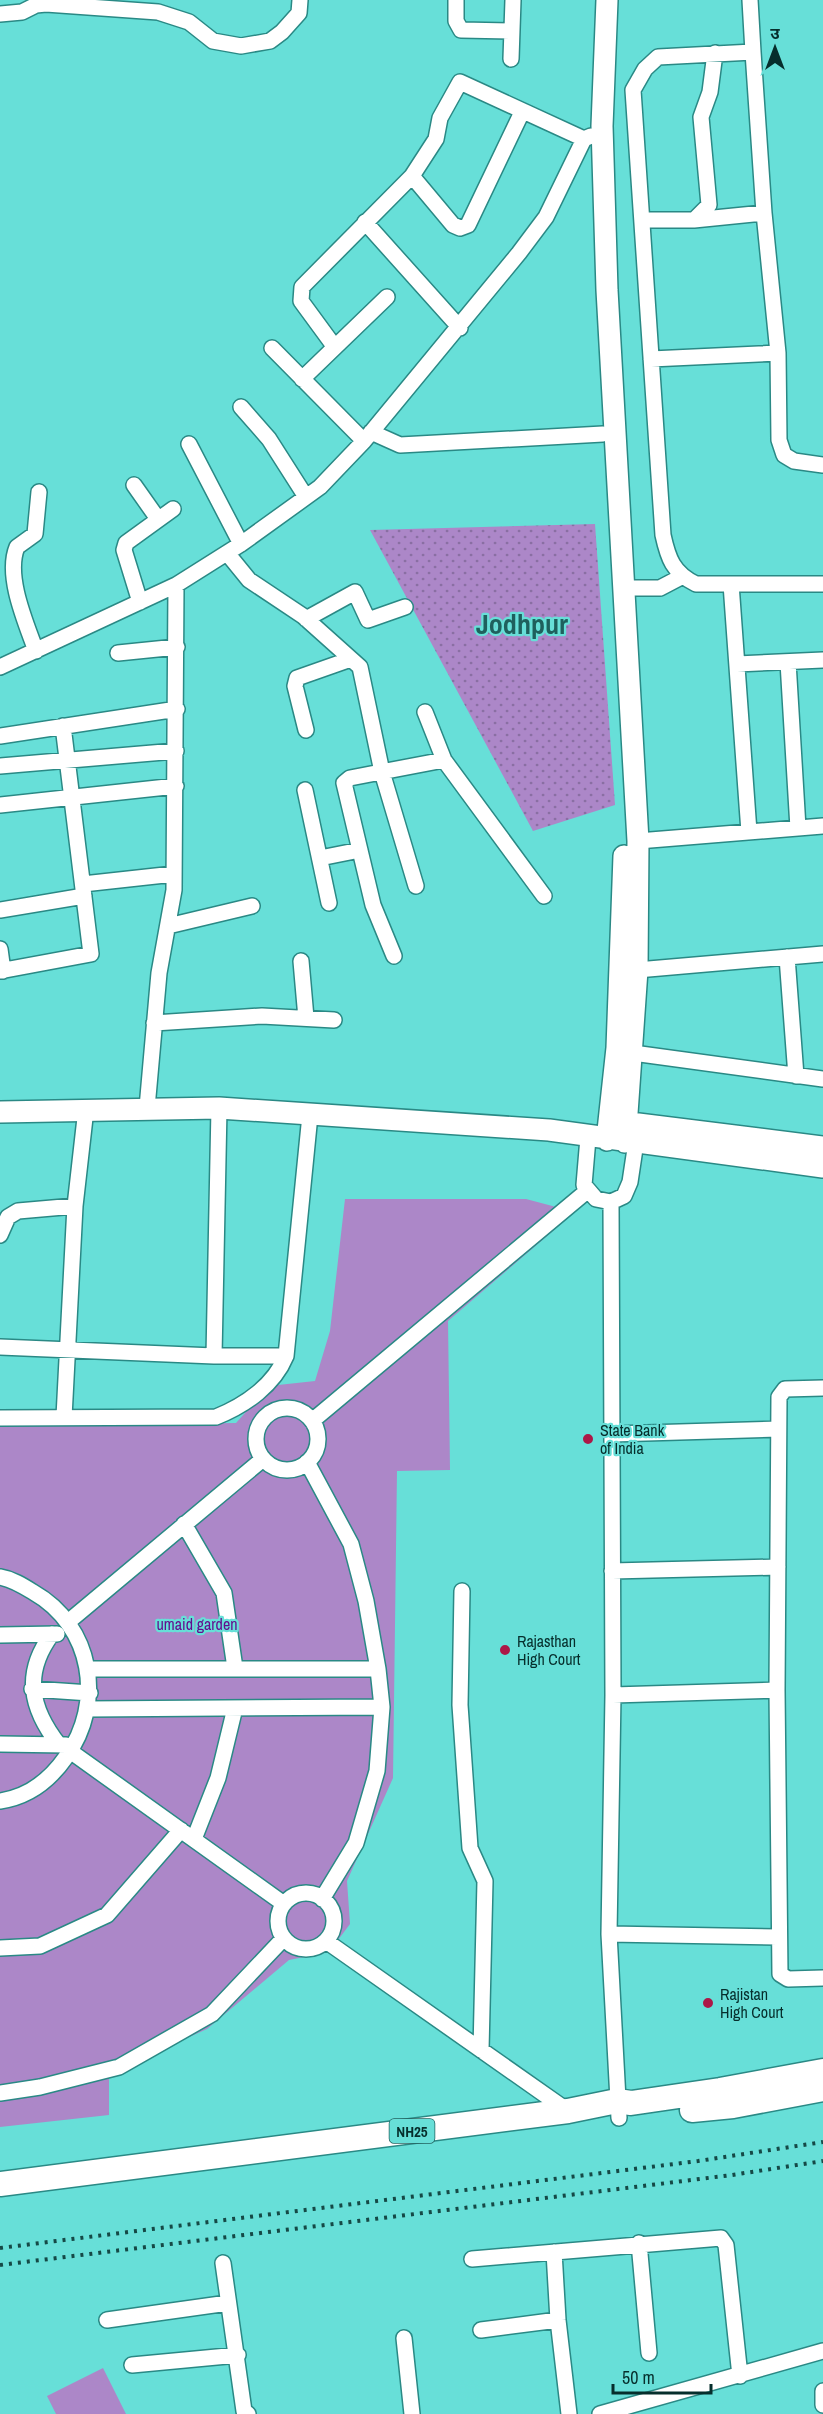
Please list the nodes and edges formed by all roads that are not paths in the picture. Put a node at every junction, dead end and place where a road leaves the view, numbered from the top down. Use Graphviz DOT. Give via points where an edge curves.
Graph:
graph roads {
  1 [pos="300,0"];
  2 [pos="456,0"];
  3 [pos="513,0"];
  4 [pos="597,0"];
  5 [pos="607,0"];
  6 [pos="750,0"];
  7 [pos="0,14"];
  8 [pos="512,31"];
  9 [pos="753,52"];
  10 [pos="714,53"];
  11 [pos="511,59"];
  12 [pos="522,112"];
  13 [pos="587,138"];
  14 [pos="412,176"];
  15 [pos="764,213"];
  16 [pos="642,220"];
  17 [pos="694,220"];
  18 [pos="365,222"];
  19 [pos="387,297"];
  20 [pos="460,328"];
  21 [pos="334,346"];
  22 [pos="272,348"];
  23 [pos="778,353"];
  24 [pos="651,359"];
  25 [pos="302,379"];
  26 [pos="241,407"];
  27 [pos="603,434"];
  28 [pos="368,437"];
  29 [pos="189,444"];
  30 [pos="823,465"];
  31 [pos="134,485"];
  32 [pos="39,492"];
  33 [pos="306,496"];
  34 [pos="173,509"];
  35 [pos="158,519"];
  36 [pos="241,544"];
  37 [pos="227,553"];
  38 [pos="7,561"];
  39 [pos="681,577"];
  40 [pos="731,584"];
  41 [pos="823,584"];
  42 [pos="176,585"];
  43 [pos="623,588"];
  44 [pos="140,602"];
  45 [pos="405,607"];
  46 [pos="306,619"];
  47 [pos="177,647"];
  48 [pos="36,651"];
  49 [pos="118,653"];
  50 [pos="351,659"];
  51 [pos="823,660"];
  52 [pos="788,662"];
  53 [pos="737,664"];
  54 [pos="0,667"];
  55 [pos="177,709"];
  56 [pos="425,712"];
  57 [pos="63,726"];
  58 [pos="306,730"];
  59 [pos="0,736"];
  60 [pos="176,751"];
  61 [pos="68,759"];
  62 [pos="444,760"];
  63 [pos="0,766"];
  64 [pos="382,772"];
  65 [pos="176,786"];
  66 [pos="305,790"];
  67 [pos="72,797"];
  68 [pos="0,805"];
  69 [pos="823,826"];
  70 [pos="798,828"];
  71 [pos="749,832"];
  72 [pos="638,841"];
  73 [pos="360,850"];
  74 [pos="320,858"];
  75 [pos="174,874"];
  76 [pos="416,886"];
  77 [pos="84,890"];
  78 [pos="544,896"];
  79 [pos="329,903"];
  80 [pos="252,906"];
  81 [pos="0,910"];
  82 [pos="168,926"];
  83 [pos="0,949"];
  84 [pos="823,954"];
  85 [pos="394,956"];
  86 [pos="787,957"];
  87 [pos="301,961"];
  88 [pos="637,969"];
  89 [pos="1,971"];
  90 [pos="306,1018"];
  91 [pos="334,1020"];
  92 [pos="154,1023"];
  93 [pos="633,1053"];
  94 [pos="796,1076"];
  95 [pos="823,1079"];
  96 [pos="147,1108"];
  97 [pos="219,1108"];
  98 [pos="86,1109"];
  99 [pos="0,1112"];
  100 [pos="310,1115"];
  101 [pos="616,1134"];
  102 [pos="823,1147"];
  103 [pos="823,1167"];
  104 [pos="587,1191"];
  105 [pos="611,1202"];
  106 [pos="75,1206"];
  107 [pos="0,1235"];
  108 [pos="0,1347"];
  109 [pos="67,1350"];
  110 [pos="214,1356"];
  111 [pos="286,1356"];
  112 [pos="823,1388"];
  113 [pos="64,1417"];
  114 [pos="0,1418"];
  115 [pos="312,1421"];
  116 [pos="778,1429"];
  117 [pos="612,1434"];
  118 [pos="263,1459"];
  119 [pos="307,1462"];
  120 [pos="184,1524"];
  121 [pos="778,1567"];
  122 [pos="612,1570"];
  123 [pos="0,1577"];
  124 [pos="462,1591"];
  125 [pos="71,1628"];
  126 [pos="52,1634"];
  127 [pos="0,1635"];
  128 [pos="235,1668"];
  129 [pos="378,1668"];
  130 [pos="88,1669"];
  131 [pos="32,1689"];
  132 [pos="777,1690"];
  133 [pos="90,1693"];
  134 [pos="613,1695"];
  135 [pos="382,1707"];
  136 [pos="235,1708"];
  137 [pos="87,1709"];
  138 [pos="0,1744"];
  139 [pos="68,1747"];
  140 [pos="0,1801"];
  141 [pos="188,1835"];
  142 [pos="322,1899"];
  143 [pos="284,1904"];
  144 [pos="609,1934"];
  145 [pos="777,1937"];
  146 [pos="284,1939"];
  147 [pos="326,1941"];
  148 [pos="0,1948"];
  149 [pos="823,1978"];
  150 [pos="481,2050"];
  151 [pos="823,2071"];
  152 [pos="823,2089"];
  153 [pos="0,2093"];
  154 [pos="618,2109"];
  155 [pos="568,2111"];
  156 [pos="0,2184"];
  157 [pos="0,2198"];
  158 [pos="639,2243"];
  159 [pos="554,2252"];
  160 [pos="471,2259"];
  161 [pos="223,2263"];
  162 [pos="228,2303"];
  163 [pos="106,2320"];
  164 [pos="558,2320"];
  165 [pos="481,2330"];
  166 [pos="404,2338"];
  167 [pos="823,2351"];
  168 [pos="649,2353"];
  169 [pos="238,2355"];
  170 [pos="132,2365"];
  171 [pos="740,2376"];
  172 [pos="823,2391"];
  173 [pos="823,2405"];
  174 [pos="248,2414"];
  175 [pos="412,2414"];
  176 [pos="569,2414"];
  177 [pos="600,2414"];
  1 -- 7 [label="street" via="299,13 291,24 270,41 241,46 213,41 189,22 142,9 45,3 22,12"];
  2 -- 8 [label="street" via="456,21 461,30"];
  3 -- 8 [label="street"];
  4 -- 13 [label="street"];
  5 -- 43 [label="street" via="602,126"];
  6 -- 9 [label="street"];
  8 -- 11 [label="street"];
  9 -- 10 [label="street"];
  9 -- 15 [label="street"];
  10 -- 16 [label="street" via="658,57 645,69 633,90"];
  10 -- 17 [label="street" via="710,92 701,117 709,205"];
  12 -- 13 [label="street"];
  12 -- 14 [label="street" via="460,82 440,118 436,140"];
  12 -- 14 [label="street" via="468,225 453,225"];
  13 -- 20 [label="street" via="546,217"];
  13 -- 27 [label="street"];
  14 -- 18 [label="street"];
  15 -- 17 [label="street"];
  15 -- 23 [label="street"];
  16 -- 17 [label="street"];
  16 -- 24 [label="street"];
  18 -- 20 [label="street"];
  18 -- 21 [label="street" via="302,287 300,294"];
  19 -- 21 [label="street"];
  20 -- 28 [label="street"];
  21 -- 25 [label="street"];
  22 -- 25 [label="street"];
  23 -- 24 [label="street"];
  23 -- 30 [label="street" via="779,440 784,455 801,463"];
  24 -- 39 [label="street" via="663,534 669,560"];
  25 -- 28 [label="street"];
  26 -- 33 [label="street" via="269,438"];
  27 -- 28 [label="street" via="400,445"];
  27 -- 101 [label="street" via="624,849"];
  28 -- 33 [label="street" via="320,487"];
  29 -- 36 [label="street"];
  31 -- 35 [label="street"];
  32 -- 38 [label="street" via="35,534 17,547"];
  33 -- 36 [label="street"];
  34 -- 35 [label="street"];
  35 -- 44 [label="street" via="126,543 124,550"];
  36 -- 37 [label="street"];
  37 -- 42 [label="street"];
  37 -- 46 [label="street" via="249,580"];
  38 -- 48 [label="street"];
  39 -- 40 [label="street" via="696,584"];
  39 -- 43 [label="street" via="660,588"];
  40 -- 41 [label="street"];
  40 -- 53 [label="street"];
  42 -- 44 [label="street"];
  42 -- 47 [label="street"];
  43 -- 72 [label="street"];
  44 -- 48 [label="street"];
  45 -- 46 [label="street" via="369,620 355,592"];
  46 -- 50 [label="street"];
  47 -- 49 [label="street"];
  47 -- 55 [label="street"];
  48 -- 54 [label="street"];
  50 -- 58 [label="street" via="297,678 295,686"];
  50 -- 64 [label="street" via="360,667"];
  51 -- 52 [label="street"];
  52 -- 53 [label="street"];
  52 -- 70 [label="street"];
  53 -- 71 [label="street"];
  55 -- 57 [label="street"];
  55 -- 60 [label="street"];
  56 -- 62 [label="street"];
  57 -- 59 [label="street"];
  57 -- 61 [label="street"];
  60 -- 61 [label="street"];
  60 -- 65 [label="street"];
  61 -- 63 [label="street"];
  61 -- 67 [label="street"];
  62 -- 64 [label="street"];
  62 -- 78 [label="street"];
  64 -- 73 [label="street" via="350,778 345,783"];
  64 -- 76 [label="street"];
  65 -- 67 [label="street"];
  65 -- 75 [label="street"];
  66 -- 74 [label="street"];
  67 -- 68 [label="street"];
  67 -- 77 [label="street"];
  69 -- 70 [label="street"];
  70 -- 71 [label="street"];
  71 -- 72 [label="street"];
  72 -- 88 [label="street"];
  73 -- 74 [label="street"];
  73 -- 85 [label="street" via="373,905"];
  74 -- 79 [label="street"];
  75 -- 77 [label="street"];
  75 -- 82 [label="street"];
  77 -- 81 [label="street"];
  77 -- 89 [label="street" via="91,954"];
  80 -- 82 [label="street"];
  82 -- 92 [label="street"];
  83 -- 89 [label="street"];
  84 -- 86 [label="street"];
  86 -- 88 [label="street"];
  86 -- 94 [label="street"];
  87 -- 90 [label="street"];
  88 -- 93 [label="street"];
  90 -- 91 [label="street"];
  90 -- 92 [label="street" via="262,1016"];
  92 -- 96 [label="street"];
  93 -- 94 [label="street"];
  93 -- 101 [label="street"];
  94 -- 95 [label="street"];
  96 -- 97 [label="street"];
  96 -- 98 [label="street"];
  97 -- 100 [label="street"];
  97 -- 110 [label="street"];
  98 -- 99 [label="street"];
  98 -- 106 [label="street"];
  100 -- 101 [label="street"];
  100 -- 111 [label="street"];
  101 -- 102 [label="street"];
  101 -- 103 [label="street"];
  101 -- 104 [label="street" via="584,1177"];
  101 -- 105 [label="street" via="630,1182 624,1196"];
  104 -- 105 [label="street" via="596,1199"];
  104 -- 115 [label="street"];
  105 -- 117 [label="street"];
  106 -- 107 [label="street" via="18,1211 8,1217"];
  106 -- 109 [label="street"];
  108 -- 109 [label="street"];
  109 -- 110 [label="street"];
  109 -- 113 [label="street"];
  110 -- 111 [label="street"];
  111 -- 113 [label="street" via="279,1373 248,1401 216,1417"];
  112 -- 116 [label="street" via="785,1389 781,1393"];
  113 -- 114 [label="street"];
  115 -- 118 [label="street" via="305,1414 286,1408 267,1415 260,1422 256,1441"];
  115 -- 119 [label="street" via="317,1438"];
  116 -- 117 [label="street"];
  116 -- 121 [label="street"];
  117 -- 122 [label="street"];
  118 -- 119 [label="street" via="280,1469"];
  118 -- 120 [label="street"];
  119 -- 129 [label="street" via="351,1544"];
  120 -- 125 [label="street"];
  120 -- 128 [label="street" via="224,1593"];
  121 -- 122 [label="street"];
  121 -- 132 [label="street"];
  122 -- 134 [label="street"];
  123 -- 125 [label="street" via="10,1578 49,1601"];
  124 -- 150 [label="street" via="460,1705 470,1848 485,1881"];
  125 -- 126 [label="street"];
  125 -- 130 [label="street"];
  126 -- 127 [label="street"];
  126 -- 131 [label="street" via="40,1649"];
  128 -- 129 [label="street"];
  128 -- 130 [label="street"];
  129 -- 135 [label="street"];
  130 -- 133 [label="street"];
  131 -- 133 [label="street"];
  131 -- 139 [label="street" via="44,1722"];
  132 -- 134 [label="street"];
  132 -- 145 [label="street"];
  133 -- 137 [label="street"];
  134 -- 144 [label="street"];
  135 -- 136 [label="street"];
  135 -- 142 [label="street" via="377,1771 356,1843"];
  136 -- 137 [label="street"];
  136 -- 141 [label="street" via="218,1778"];
  137 -- 139 [label="street" via="85,1723"];
  138 -- 139 [label="street"];
  139 -- 140 [label="street" via="55,1773 33,1790"];
  139 -- 141 [label="street"];
  141 -- 143 [label="street"];
  141 -- 148 [label="street" via="107,1915 40,1946"];
  142 -- 143 [label="street" via="301,1893"];
  142 -- 147 [label="street" via="330,1906 334,1920"];
  143 -- 146 [label="street" via="278,1921"];
  144 -- 145 [label="street"];
  144 -- 154 [label="street"];
  145 -- 149 [label="street" via="783,1977"];
  146 -- 147 [label="street" via="301,1949"];
  146 -- 153 [label="street" via="212,2014 120,2067"];
  147 -- 150 [label="street"];
  150 -- 155 [label="street"];
  151 -- 154 [label="main road, NH25" via="631,2103"];
  152 -- 154 [label="main road, NH25" via="732,2106"];
  154 -- 155 [label="main road, NH25"];
  154 -- 157 [label="main road, NH25" via="486,2138"];
  155 -- 156 [label="main road, NH25"];
  158 -- 159 [label="street"];
  158 -- 168 [label="street"];
  158 -- 171 [label="street" via="721,2238 726,2245"];
  159 -- 160 [label="street"];
  159 -- 164 [label="street"];
  161 -- 162 [label="street"];
  162 -- 163 [label="street"];
  162 -- 169 [label="street"];
  164 -- 165 [label="street"];
  164 -- 176 [label="street"];
  166 -- 175 [label="street"];
  167 -- 171 [label="street"];
  169 -- 170 [label="street"];
  169 -- 174 [label="street" via="244,2411"];
  171 -- 177 [label="street"];
  172 -- 173 [label="street"];
}
